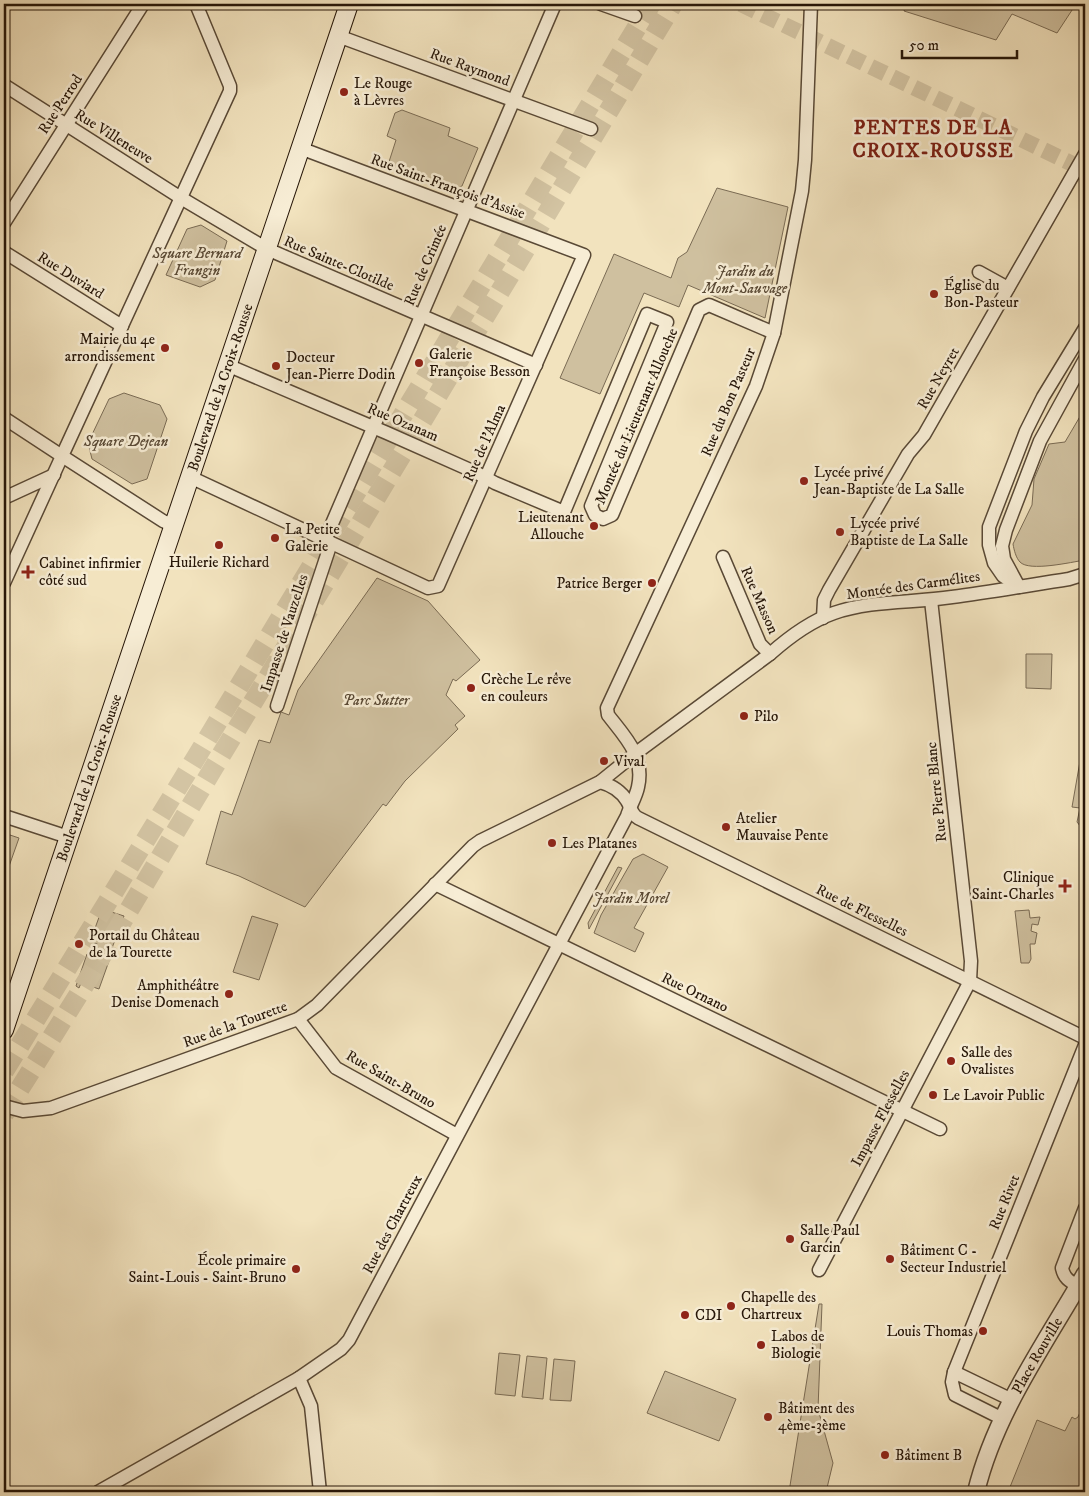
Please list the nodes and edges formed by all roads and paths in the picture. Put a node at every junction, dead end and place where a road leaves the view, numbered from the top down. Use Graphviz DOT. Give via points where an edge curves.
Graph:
graph roads {
  1 [pos="143,4"];
  2 [pos="196,4"];
  3 [pos="349,4"];
  4 [pos="554,4"];
  5 [pos="600,4"];
  6 [pos="811,4"];
  7 [pos="635,16"];
  8 [pos="338,36"];
  9 [pos="4,85"];
  10 [pos="513,100"];
  11 [pos="66,124"];
  12 [pos="591,129"];
  13 [pos="300,148"];
  14 [pos="1085,154"];
  15 [pos="182,198"];
  16 [pos="466,210"];
  17 [pos="4,223"];
  18 [pos="266,249"];
  19 [pos="4,252"];
  20 [pos="584,255"];
  21 [pos="980,272"];
  22 [pos="1008,288"];
  23 [pos="421,316"];
  24 [pos="122,326"];
  25 [pos="1085,328"];
  26 [pos="774,333"];
  27 [pos="1085,359"];
  28 [pos="228,365"];
  29 [pos="536,365"];
  30 [pos="4,418"];
  31 [pos="373,428"];
  32 [pos="62,456"];
  33 [pos="54,474"];
  34 [pos="190,477"];
  35 [pos="486,478"];
  36 [pos="4,498"];
  37 [pos="564,512"];
  38 [pos="174,526"];
  39 [pos="328,541"];
  40 [pos="724,557"];
  41 [pos="1085,574"];
  42 [pos="4,583"];
  43 [pos="1020,587"];
  44 [pos="931,600"];
  45 [pos="822,618"];
  46 [pos="770,654"];
  47 [pos="277,706"];
  48 [pos="636,753"];
  49 [pos="600,782"];
  50 [pos="630,807"];
  51 [pos="4,816"];
  52 [pos="68,837"];
  53 [pos="435,884"];
  54 [pos="558,944"];
  55 [pos="970,981"];
  56 [pos="298,1019"];
  57 [pos="4,1030"];
  58 [pos="1085,1038"];
  59 [pos="1085,1045"];
  60 [pos="4,1106"];
  61 [pos="903,1111"];
  62 [pos="940,1129"];
  63 [pos="457,1135"];
  64 [pos="1085,1208"];
  65 [pos="819,1270"];
  66 [pos="1082,1280"];
  67 [pos="954,1372"];
  68 [pos="299,1378"];
  69 [pos="1012,1400"];
  70 [pos="1003,1418"];
  71 [pos="98,1492"];
  72 [pos="320,1492"];
  73 [pos="976,1492"];
  1 -- 11 [label="street, Rue Perrod"];
  2 -- 15 [label="street" via="230,86 228,98"];
  3 -- 8 [label="main road, Boulevard de la Croix-Rousse"];
  4 -- 10 [label="street, Rue de Crimée"];
  5 -- 7 [label="street"];
  6 -- 26 [label="street, Rue du Bon Pasteur" via="804,174"];
  8 -- 10 [label="street, Rue Raymond"];
  8 -- 13 [label="main road, Boulevard de la Croix-Rousse"];
  9 -- 11 [label="street, Rue Villeneuve"];
  10 -- 12 [label="street, Rue Raymond"];
  10 -- 16 [label="street, Rue de Crimée"];
  11 -- 15 [label="street, Rue Villeneuve"];
  11 -- 17 [label="street, Rue Perrod"];
  13 -- 16 [label="street, Rue Saint-François d'Assise"];
  13 -- 18 [label="main road, Boulevard de la Croix-Rousse"];
  14 -- 22 [label="street, Rue Neyret"];
  15 -- 18 [label="street"];
  15 -- 24 [label="street"];
  16 -- 20 [label="street, Rue Saint-François d'Assise"];
  16 -- 23 [label="street, Rue de Crimée"];
  18 -- 23 [label="street, Rue Sainte-Clotilde"];
  18 -- 28 [label="main road, Boulevard de la Croix-Rousse"];
  19 -- 24 [label="street, Rue Duviard"];
  20 -- 29 [label="street, Rue de l'Alma"];
  21 -- 22 [label="street"];
  22 -- 45 [label="street, Rue Neyret" via="924,435 908,454 829,590"];
  23 -- 29 [label="street, Rue Sainte-Clotilde"];
  23 -- 31 [label="street, Rue de Crimée"];
  24 -- 32 [label="street"];
  25 -- 43 [label="street" via="1026,431 989,527 994,563 1003,576"];
  26 -- 37 [label="street, Montée du Lieutenant Allouche" via="709,305 699,310 612,515 604,518 595,515 591,506 666,322 646,314"];
  26 -- 48 [label="street, Rue du Bon Pasteur" via="756,386 607,708"];
  27 -- 43 [label="street" via="1040,441 1006,530 1002,546 1004,559"];
  28 -- 31 [label="street, Rue Ozanam"];
  28 -- 34 [label="main road, Boulevard de la Croix-Rousse"];
  29 -- 35 [label="street, Rue de l'Alma"];
  30 -- 32 [label="street"];
  31 -- 35 [label="street, Rue Ozanam"];
  31 -- 39 [label="street, Rue de Crimée"];
  32 -- 33 [label="street"];
  32 -- 38 [label="street"];
  33 -- 36 [label="street"];
  33 -- 42 [label="street"];
  34 -- 38 [label="main road, Boulevard de la Croix-Rousse"];
  34 -- 39 [label="street"];
  35 -- 37 [label="street, Rue Ozanam"];
  35 -- 39 [label="street, Rue de l'Alma" via="438,586 428,588"];
  38 -- 52 [label="main road, Boulevard de la Croix-Rousse"];
  39 -- 47 [label="street, Impasse de Vauzelles"];
  40 -- 46 [label="street, Rue Masson" via="760,644"];
  41 -- 43 [label="street, Montée des Carmélites"];
  43 -- 44 [label="street, Montée des Carmélites"];
  44 -- 45 [label="street, Montée des Carmélites" via="864,606"];
  44 -- 55 [label="street, Rue Pierre Blanc" via="971,963"];
  45 -- 46 [label="street, Montée des Carmélites"];
  46 -- 48 [label="street, Montée des Carmélites"];
  48 -- 49 [label="street, Montée des Carmélites"];
  48 -- 50 [label="street, Rue des Chartreux" via="640,775"];
  49 -- 50 [label="street, Rue de Flesselles" via="617,790"];
  49 -- 53 [label="street, Rue de la Tourette" via="480,841"];
  50 -- 54 [label="street, Rue des Chartreux"];
  50 -- 55 [label="street, Rue de Flesselles" via="633,816"];
  51 -- 52 [label="street"];
  52 -- 57 [label="main road, Boulevard de la Croix-Rousse"];
  53 -- 54 [label="street, Rue Ornano"];
  53 -- 56 [label="street, Rue de la Tourette" via="317,1005"];
  54 -- 61 [label="street, Rue Ornano"];
  54 -- 63 [label="street, Rue des Chartreux"];
  55 -- 58 [label="street, Rue de Flesselles"];
  55 -- 61 [label="street, Impasse Flesselles"];
  56 -- 60 [label="street, Rue de la Tourette" via="51,1108 23,1111"];
  56 -- 63 [label="street, Rue Saint-Bruno" via="336,1068"];
  59 -- 67 [label="street, Rue Rivet"];
  61 -- 62 [label="street, Rue Ornano"];
  61 -- 65 [label="street, Impasse Flesselles"];
  63 -- 68 [label="street, Rue des Chartreux" via="349,1340 342,1349"];
  64 -- 66 [label="street, Place Rouville" via="1062,1268 1068,1280"];
  66 -- 69 [label="street, Place Rouville"];
  67 -- 69 [label="street, Place Rouville"];
  67 -- 70 [label="street" via="955,1395"];
  68 -- 71 [label="street, Rue des Chartreux"];
  68 -- 72 [label="street" via="310,1406"];
  69 -- 70 [label="street, Place Rouville"];
  70 -- 73 [label="street, Place Rouville"];
}
